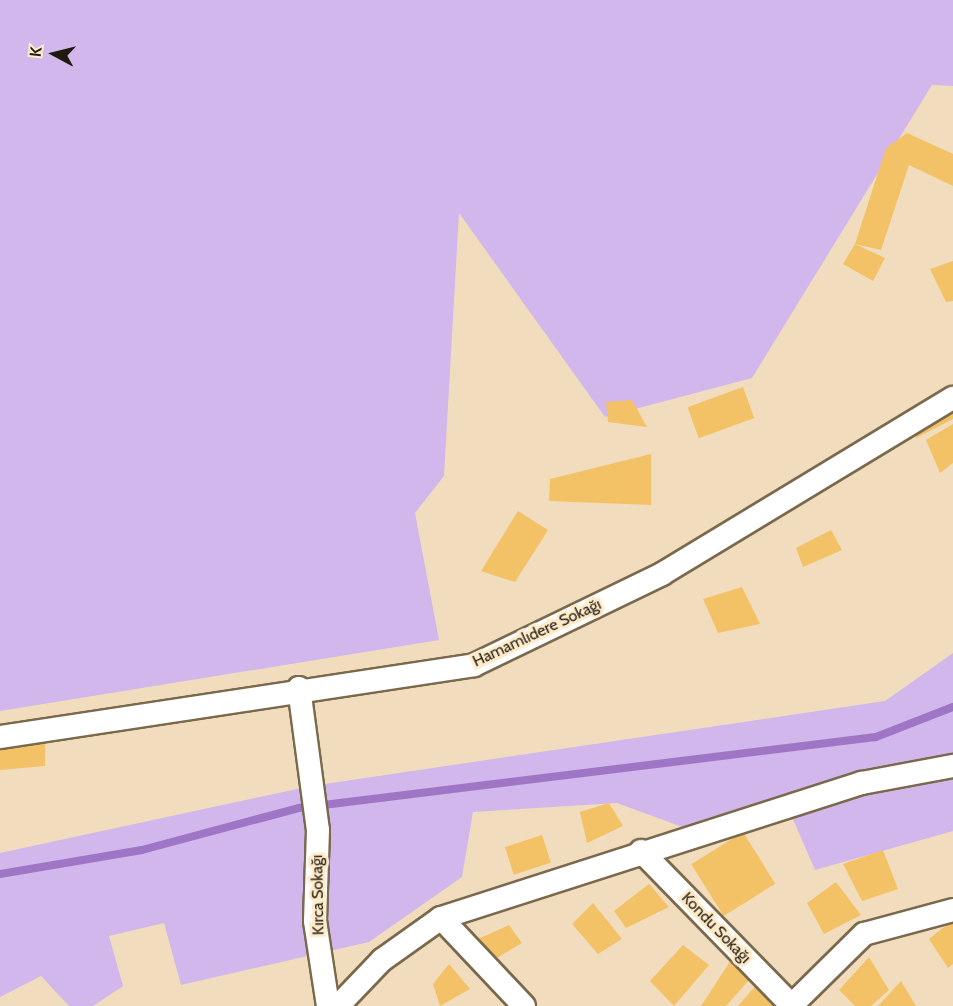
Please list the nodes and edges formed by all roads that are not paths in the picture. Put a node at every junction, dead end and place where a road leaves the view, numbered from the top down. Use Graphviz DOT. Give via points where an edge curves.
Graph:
graph roads {
  1 [pos="953,398"];
  2 [pos="299,688"];
  3 [pos="0,737"];
  4 [pos="953,766"];
  5 [pos="641,851"];
  6 [pos="953,910"];
  7 [pos="441,918"];
  8 [pos="328,1006"];
  9 [pos="338,1006"];
  10 [pos="524,1006"];
  11 [pos="791,1006"];
  1 -- 2 [label="street, Hamamlıdere Sokağı" via="662,574 474,665"];
  2 -- 3 [label="street, Hamamlıdere Sokağı"];
  2 -- 8 [label="street, Kırca Sokağı" via="316,819 315,921"];
  4 -- 5 [label="street" via="862,783"];
  5 -- 7 [label="street"];
  5 -- 11 [label="street, Kondu Sokağı"];
  6 -- 11 [label="street" via="864,934"];
  7 -- 9 [label="street" via="382,960"];
  7 -- 10 [label="street"];
}
